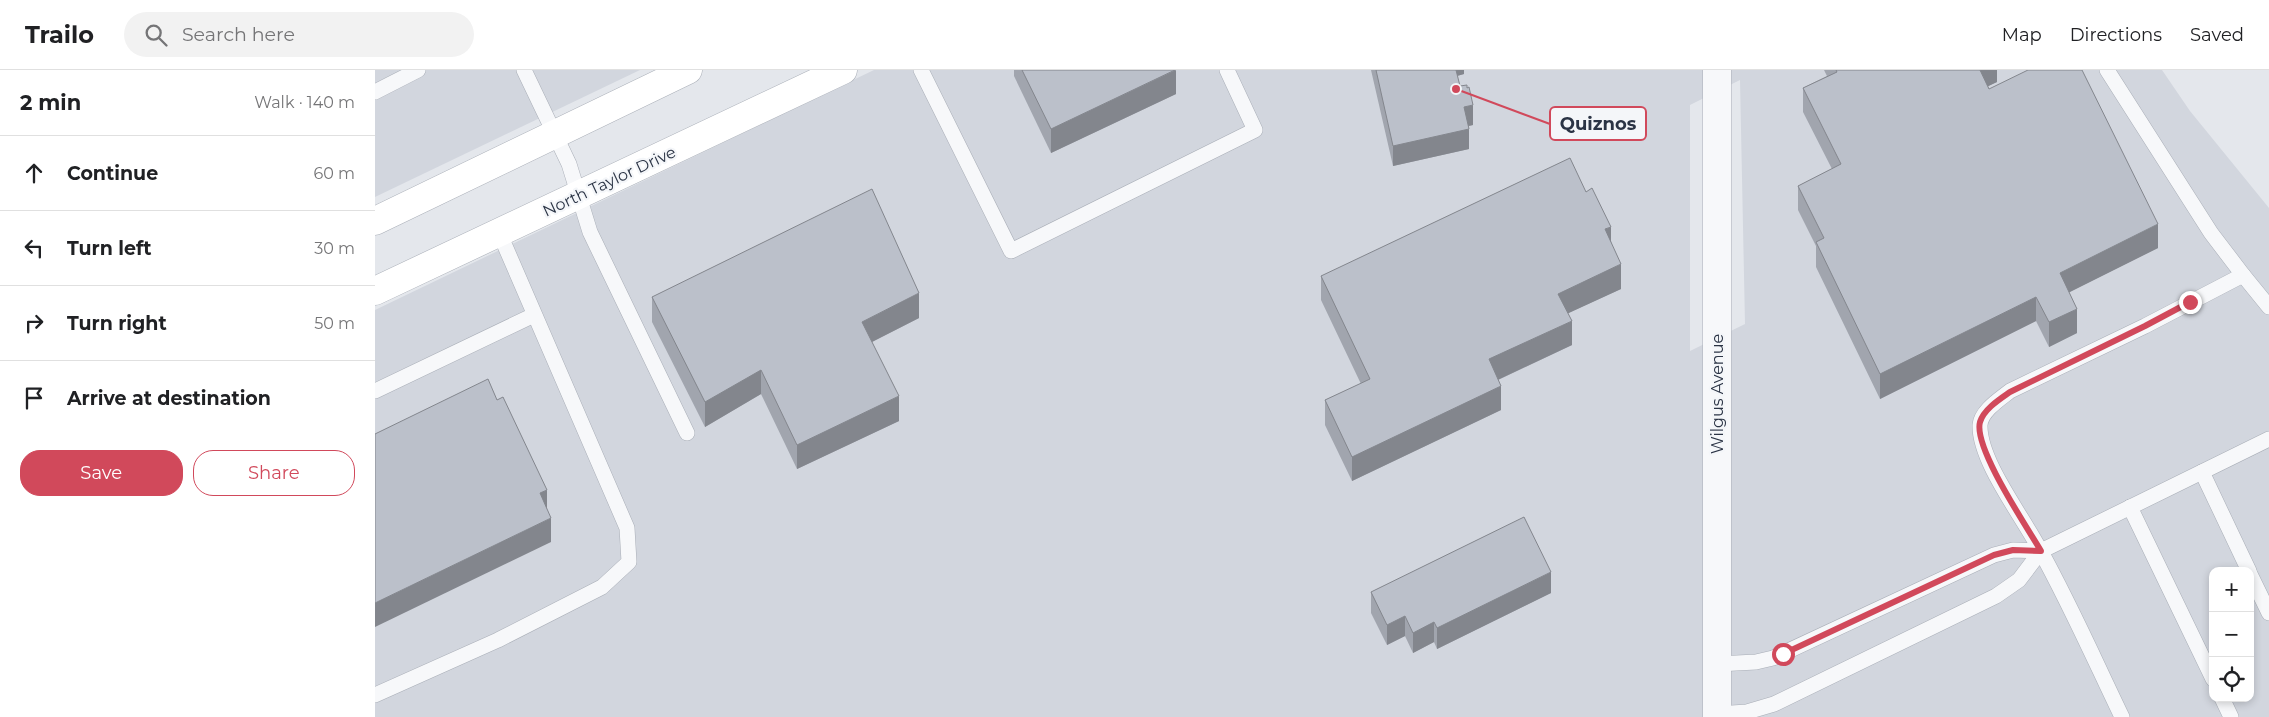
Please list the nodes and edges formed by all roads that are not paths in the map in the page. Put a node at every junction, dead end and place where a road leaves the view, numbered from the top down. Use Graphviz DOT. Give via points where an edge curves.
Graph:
graph roads {
  1 [pos="418,70"];
  2 [pos="524,70"];
  3 [pos="688,70"];
  4 [pos="843,70"];
  5 [pos="921,70"];
  6 [pos="1227,70"];
  7 [pos="1717,70"];
  8 [pos="2107,70"];
  9 [pos="375,92"];
  10 [pos="555,134"];
  11 [pos="579,195"];
  12 [pos="375,221"];
  13 [pos="499,232"];
  14 [pos="2243,275"];
  15 [pos="375,291"];
  16 [pos="2269,307"];
  17 [pos="534,315"];
  18 [pos="375,391"];
  19 [pos="687,433"];
  20 [pos="2269,440"];
  21 [pos="2201,472"];
  22 [pos="2130,507"];
  23 [pos="2041,551"];
  24 [pos="2247,567"];
  25 [pos="2254,582"];
  26 [pos="2269,613"];
  27 [pos="1717,664"];
  28 [pos="2209,671"];
  29 [pos="375,696"];
  30 [pos="2224,702"];
  31 [pos="1717,715"];
  32 [pos="2122,717"];
  33 [pos="2231,717"];
  1 -- 9 [label="lane"];
  2 -- 10 [label="lane"];
  3 -- 10 [label="main road"];
  4 -- 11 [label="main road, North Taylor Drive"];
  5 -- 6 [label="lane" via="1011,251 1255,130"];
  7 -- 27 [label="street, Wilgus Avenue"];
  8 -- 14 [label="lane" via="2211,233"];
  10 -- 11 [label="lane"];
  10 -- 12 [label="main road"];
  11 -- 13 [label="main road, North Taylor Drive"];
  11 -- 19 [label="lane" via="590,232"];
  13 -- 15 [label="main road, North Taylor Drive"];
  13 -- 17 [label="lane"];
  14 -- 16 [label="lane"];
  14 -- 23 [label="lane" via="2010,392 1991,406 1980,422 1982,441 1992,466"];
  17 -- 18 [label="lane"];
  17 -- 29 [label="lane" via="627,528 629,562 602,587 498,640"];
  20 -- 21 [label="lane"];
  21 -- 22 [label="lane"];
  21 -- 24 [label="lane"];
  22 -- 23 [label="lane"];
  22 -- 28 [label="lane"];
  23 -- 27 [label="lane" via="2013,550 1994,555 1773,658"];
  23 -- 31 [label="lane" via="2019,580 1980,604 1774,704 1747,712"];
  23 -- 32 [label="lane"];
  25 -- 26 [label="lane"];
  27 -- 31 [label="street, Wilgus Avenue"];
  30 -- 33 [label="lane"];
}
